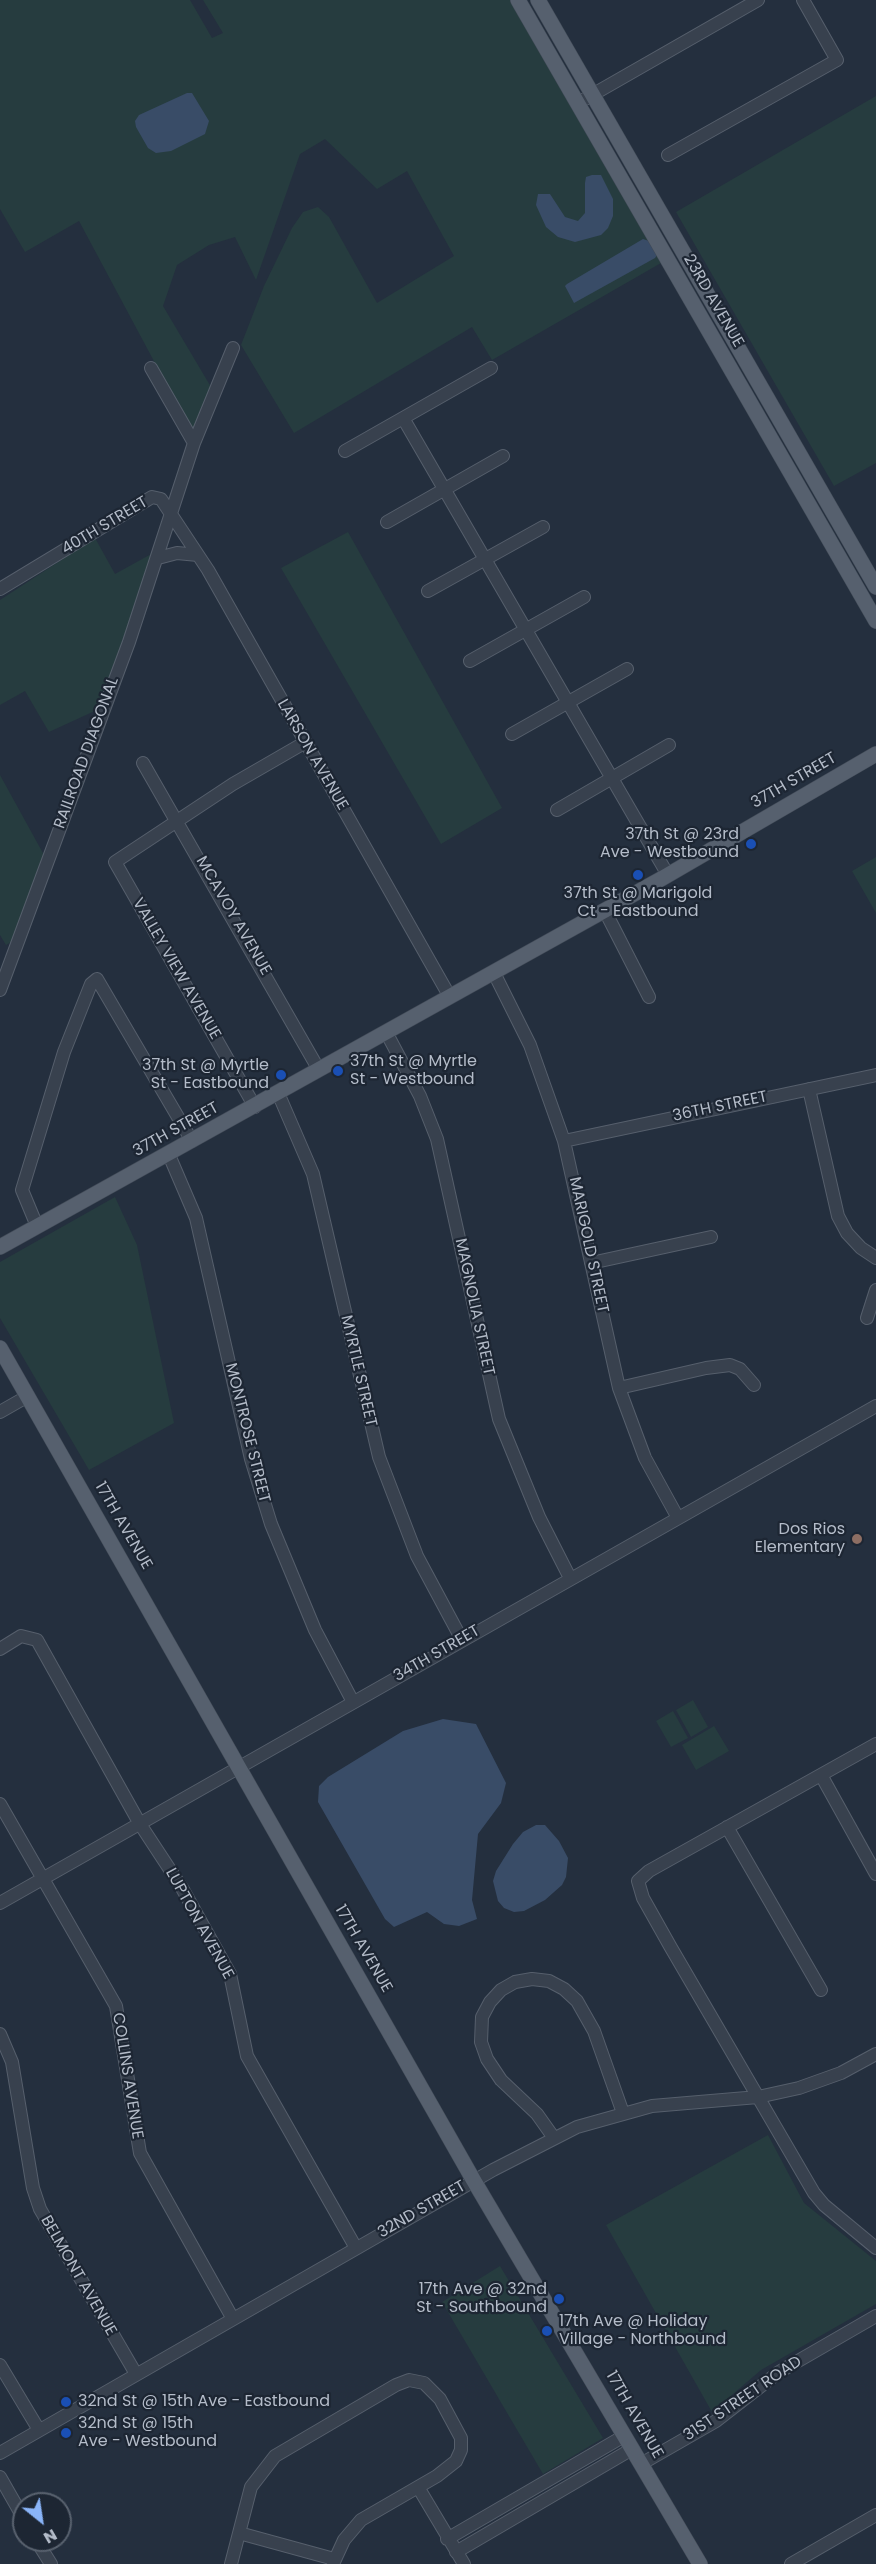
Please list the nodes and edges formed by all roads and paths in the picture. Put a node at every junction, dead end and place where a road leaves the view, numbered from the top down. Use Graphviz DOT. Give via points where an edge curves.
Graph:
graph roads {
  1 [pos="518,0"];
  2 [pos="538,0"];
  3 [pos="758,0"];
  4 [pos="803,0"];
  5 [pos="592,95"];
  6 [pos="577,103"];
  7 [pos="668,155"];
  8 [pos="233,348"];
  9 [pos="151,368"];
  10 [pos="491,368"];
  11 [pos="403,418"];
  12 [pos="194,443"];
  13 [pos="345,451"];
  14 [pos="503,456"];
  15 [pos="444,489"];
  16 [pos="171,515"];
  17 [pos="387,522"];
  18 [pos="543,527"];
  19 [pos="198,555"];
  20 [pos="158,558"];
  21 [pos="485,559"];
  22 [pos="876,587"];
  23 [pos="0,589"];
  24 [pos="428,591"];
  25 [pos="584,597"];
  26 [pos="876,621"];
  27 [pos="527,629"];
  28 [pos="470,661"];
  29 [pos="627,669"];
  30 [pos="568,702"];
  31 [pos="512,734"];
  32 [pos="304,743"];
  33 [pos="669,745"];
  34 [pos="876,754"];
  35 [pos="143,763"];
  36 [pos="612,777"];
  37 [pos="557,810"];
  38 [pos="178,821"];
  39 [pos="668,875"];
  40 [pos="605,910"];
  41 [pos="494,973"];
  42 [pos="0,990"];
  43 [pos="450,997"];
  44 [pos="649,997"];
  45 [pos="386,1032"];
  46 [pos="319,1070"];
  47 [pos="876,1075"];
  48 [pos="809,1089"];
  49 [pos="278,1094"];
  50 [pos="255,1107"];
  51 [pos="564,1141"];
  52 [pos="192,1142"];
  53 [pos="169,1155"];
  54 [pos="37,1226"];
  55 [pos="711,1237"];
  56 [pos="0,1247"];
  57 [pos="876,1258"];
  58 [pos="591,1263"];
  59 [pos="876,1290"];
  60 [pos="867,1318"];
  61 [pos="0,1348"];
  62 [pos="754,1385"];
  63 [pos="619,1388"];
  64 [pos="28,1396"];
  65 [pos="876,1406"];
  66 [pos="0,1412"];
  67 [pos="678,1518"];
  68 [pos="570,1578"];
  69 [pos="462,1640"];
  70 [pos="0,1649"];
  71 [pos="353,1702"];
  72 [pos="876,1744"];
  73 [pos="240,1767"];
  74 [pos="821,1775"];
  75 [pos="0,1804"];
  76 [pos="140,1824"];
  77 [pos="728,1827"];
  78 [pos="876,1874"];
  79 [pos="43,1879"];
  80 [pos="0,1903"];
  81 [pos="821,1990"];
  82 [pos="0,2034"];
  83 [pos="875,2057"];
  84 [pos="759,2097"];
  85 [pos="623,2113"];
  86 [pos="554,2138"];
  87 [pos="474,2181"];
  88 [pos="356,2248"];
  89 [pos="876,2248"];
  90 [pos="876,2316"];
  91 [pos="233,2319"];
  92 [pos="0,2365"];
  93 [pos="136,2374"];
  94 [pos="39,2430"];
  95 [pos="628,2442"];
  96 [pos="0,2452"];
  97 [pos="641,2464"];
  98 [pos="0,2477"];
  99 [pos="418,2487"];
  100 [pos="12,2498"];
  101 [pos="876,2515"];
  102 [pos="239,2533"];
  103 [pos="447,2539"];
  104 [pos="456,2552"];
  105 [pos="334,2562"];
  106 [pos="231,2564"];
  107 [pos="464,2564"];
  108 [pos="700,2564"];
  109 [pos="790,2564"];
  1 -- 6 [label="main road, 23RD AVENUE"];
  2 -- 5 [label="main road, 23RD AVENUE"];
  3 -- 5 [label="street"];
  4 -- 7 [label="street" via="837,60"];
  5 -- 6 [label="street"];
  5 -- 22 [label="main road, 23RD AVENUE"];
  6 -- 26 [label="main road, 23RD AVENUE"];
  8 -- 12 [label="street, 40TH STREET"];
  9 -- 12 [label="street"];
  10 -- 11 [label="street"];
  11 -- 13 [label="street"];
  11 -- 15 [label="street"];
  12 -- 16 [label="street, 40TH STREET"];
  14 -- 15 [label="street"];
  15 -- 17 [label="street"];
  15 -- 21 [label="street"];
  16 -- 19 [label="street, LARSON AVENUE"];
  16 -- 20 [label="street, RAILROAD DIAGONAL"];
  16 -- 23 [label="street, 40TH STREET" via="161,499 152,497"];
  18 -- 21 [label="street"];
  19 -- 20 [label="street"];
  19 -- 32 [label="street, LARSON AVENUE"];
  20 -- 42 [label="street, RAILROAD DIAGONAL"];
  21 -- 24 [label="street"];
  21 -- 27 [label="street"];
  25 -- 27 [label="street"];
  27 -- 28 [label="street"];
  27 -- 30 [label="street"];
  29 -- 30 [label="street"];
  30 -- 31 [label="street"];
  30 -- 36 [label="street"];
  32 -- 38 [label="street"];
  32 -- 43 [label="street, LARSON AVENUE"];
  33 -- 36 [label="street"];
  34 -- 39 [label="main road, 37TH STREET"];
  35 -- 38 [label="street, MCAVOY AVENUE"];
  36 -- 37 [label="street"];
  36 -- 39 [label="street"];
  38 -- 46 [label="street, MCAVOY AVENUE"];
  38 -- 50 [label="street, VALLEY VIEW AVENUE" via="115,862"];
  39 -- 40 [label="main road, 37TH STREET"];
  40 -- 41 [label="main road, 37TH STREET"];
  40 -- 44 [label="street"];
  41 -- 43 [label="main road, 37TH STREET"];
  41 -- 51 [label="street, MARIGOLD STREET" via="530,1045"];
  43 -- 45 [label="main road, 37TH STREET"];
  45 -- 46 [label="main road, 37TH STREET"];
  45 -- 68 [label="street, MAGNOLIA STREET" via="420,1096 437,1139 500,1419 539,1517"];
  46 -- 49 [label="main road, 37TH STREET"];
  47 -- 48 [label="street, 36TH STREET"];
  48 -- 51 [label="street, 36TH STREET"];
  48 -- 57 [label="street" via="838,1216 847,1233"];
  49 -- 50 [label="main road, 37TH STREET"];
  49 -- 69 [label="street, MYRTLE STREET" via="313,1174 379,1457 417,1556"];
  50 -- 52 [label="main road, 37TH STREET"];
  51 -- 58 [label="street, MARIGOLD STREET"];
  52 -- 53 [label="main road, 37TH STREET"];
  52 -- 54 [label="street" via="97,979 91,984 64,1052 22,1190"];
  53 -- 54 [label="main road, 37TH STREET"];
  53 -- 71 [label="street, MONTROSE STREET" via="196,1218 251,1459 271,1524 315,1630"];
  54 -- 56 [label="main road, 37TH STREET"];
  55 -- 58 [label="street"];
  58 -- 63 [label="street, MARIGOLD STREET"];
  59 -- 60 [label="street"];
  61 -- 64 [label="main road, 17TH AVENUE"];
  62 -- 63 [label="street" via="740,1369 730,1365"];
  63 -- 67 [label="street, MARIGOLD STREET" via="645,1458"];
  64 -- 66 [label="street"];
  64 -- 73 [label="main road, 17TH AVENUE"];
  65 -- 67 [label="street, 34TH STREET"];
  67 -- 68 [label="street, 34TH STREET"];
  68 -- 69 [label="street, 34TH STREET"];
  69 -- 71 [label="street, 34TH STREET"];
  70 -- 76 [label="street, LUPTON AVENUE" via="21,1636 38,1640"];
  71 -- 73 [label="street, 34TH STREET"];
  72 -- 74 [label="street"];
  73 -- 76 [label="street, 34TH STREET"];
  73 -- 87 [label="main road, 17TH AVENUE"];
  74 -- 77 [label="street"];
  74 -- 78 [label="street"];
  75 -- 79 [label="street, COLLINS AVENUE"];
  76 -- 79 [label="street, 34TH STREET"];
  76 -- 88 [label="street, LUPTON AVENUE" via="231,1974 247,2056"];
  77 -- 81 [label="street"];
  77 -- 84 [label="street" via="638,1881 643,1898"];
  79 -- 80 [label="street, 34TH STREET"];
  79 -- 91 [label="street, COLLINS AVENUE" via="116,2006 140,2153"];
  82 -- 93 [label="street, BELMONT AVENUE" via="12,2062 40,2210"];
  83 -- 84 [label="street, 32ND STREET" via="821,2081"];
  84 -- 85 [label="street, 32ND STREET" via="652,2106"];
  84 -- 89 [label="street" via="814,2193"];
  85 -- 86 [label="street, 32ND STREET"];
  85 -- 86 [label="street" via="594,2031 577,2001 549,1981 515,1982 490,2002 482,2017 481,2042 501,2080 537,2114"];
  86 -- 87 [label="street, 32ND STREET"];
  87 -- 88 [label="street, 32ND STREET"];
  87 -- 95 [label="main road, 17TH AVENUE"];
  88 -- 91 [label="street, 32ND STREET"];
  90 -- 97 [label="street, 31ST STREET ROAD" via="779,2372 716,2421"];
  91 -- 93 [label="street, 32ND STREET"];
  92 -- 94 [label="street"];
  93 -- 94 [label="street, 32ND STREET"];
  94 -- 96 [label="street, 32ND STREET"];
  95 -- 97 [label="main road, 17TH AVENUE"];
  95 -- 103 [label="street"];
  95 -- 104 [label="street"];
  97 -- 108 [label="main road, 17TH AVENUE"];
  98 -- 100 [label="street"];
  99 -- 102 [label="street" via="456,2461 460,2438 430,2386 414,2380 396,2385 275,2456 251,2487"];
  99 -- 103 [label="street"];
  99 -- 105 [label="street" via="361,2520 344,2540"];
  101 -- 109 [label="street"];
  102 -- 105 [label="street"];
  102 -- 106 [label="street"];
  103 -- 104 [label="street"];
  104 -- 107 [label="street"];
}
